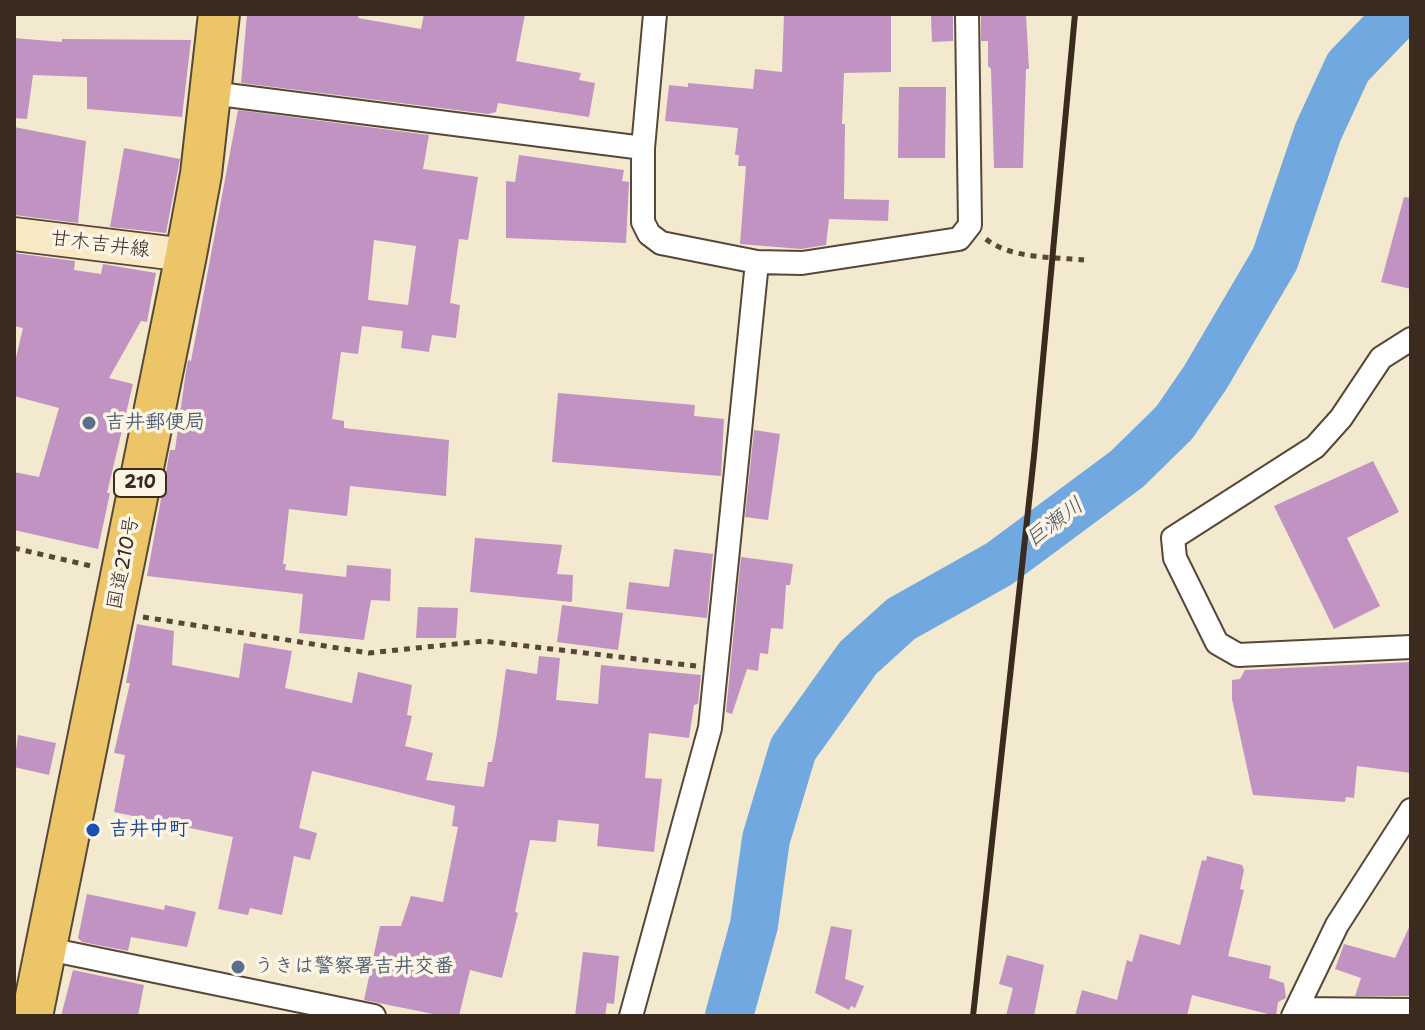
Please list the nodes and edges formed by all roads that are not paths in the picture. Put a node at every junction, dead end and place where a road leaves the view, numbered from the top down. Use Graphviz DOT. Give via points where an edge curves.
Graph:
graph roads {
  1 [pos="219,14"];
  2 [pos="655,14"];
  3 [pos="967,14"];
  4 [pos="211,93"];
  5 [pos="643,148"];
  6 [pos="14,234"];
  7 [pos="186,255"];
  8 [pos="757,262"];
  9 [pos="1411,339"];
  10 [pos="1411,647"];
  11 [pos="1411,810"];
  12 [pos="48,949"];
  13 [pos="1411,1010"];
  14 [pos="27,1012"];
  15 [pos="1296,1012"];
  16 [pos="374,1016"];
  17 [pos="631,1016"];
  1 -- 4 [label="highway, 国道210号 / 210"];
  2 -- 5 [label="street"];
  3 -- 8 [label="street" via="970,225 959,239 802,263"];
  4 -- 5 [label="street"];
  4 -- 7 [label="highway, 国道210号 / 210"];
  5 -- 8 [label="street" via="643,222 649,234 661,243"];
  6 -- 7 [label="main road, 甘木吉井線"];
  7 -- 12 [label="highway, 国道210号 / 210"];
  8 -- 17 [label="street" via="710,728"];
  9 -- 10 [label="street" via="1381,358 1315,447 1173,538 1175,558 1217,643 1238,655"];
  11 -- 15 [label="street" via="1337,925"];
  12 -- 14 [label="highway, 国道210号 / 210"];
  12 -- 16 [label="street"];
  13 -- 15 [label="street"];
}
